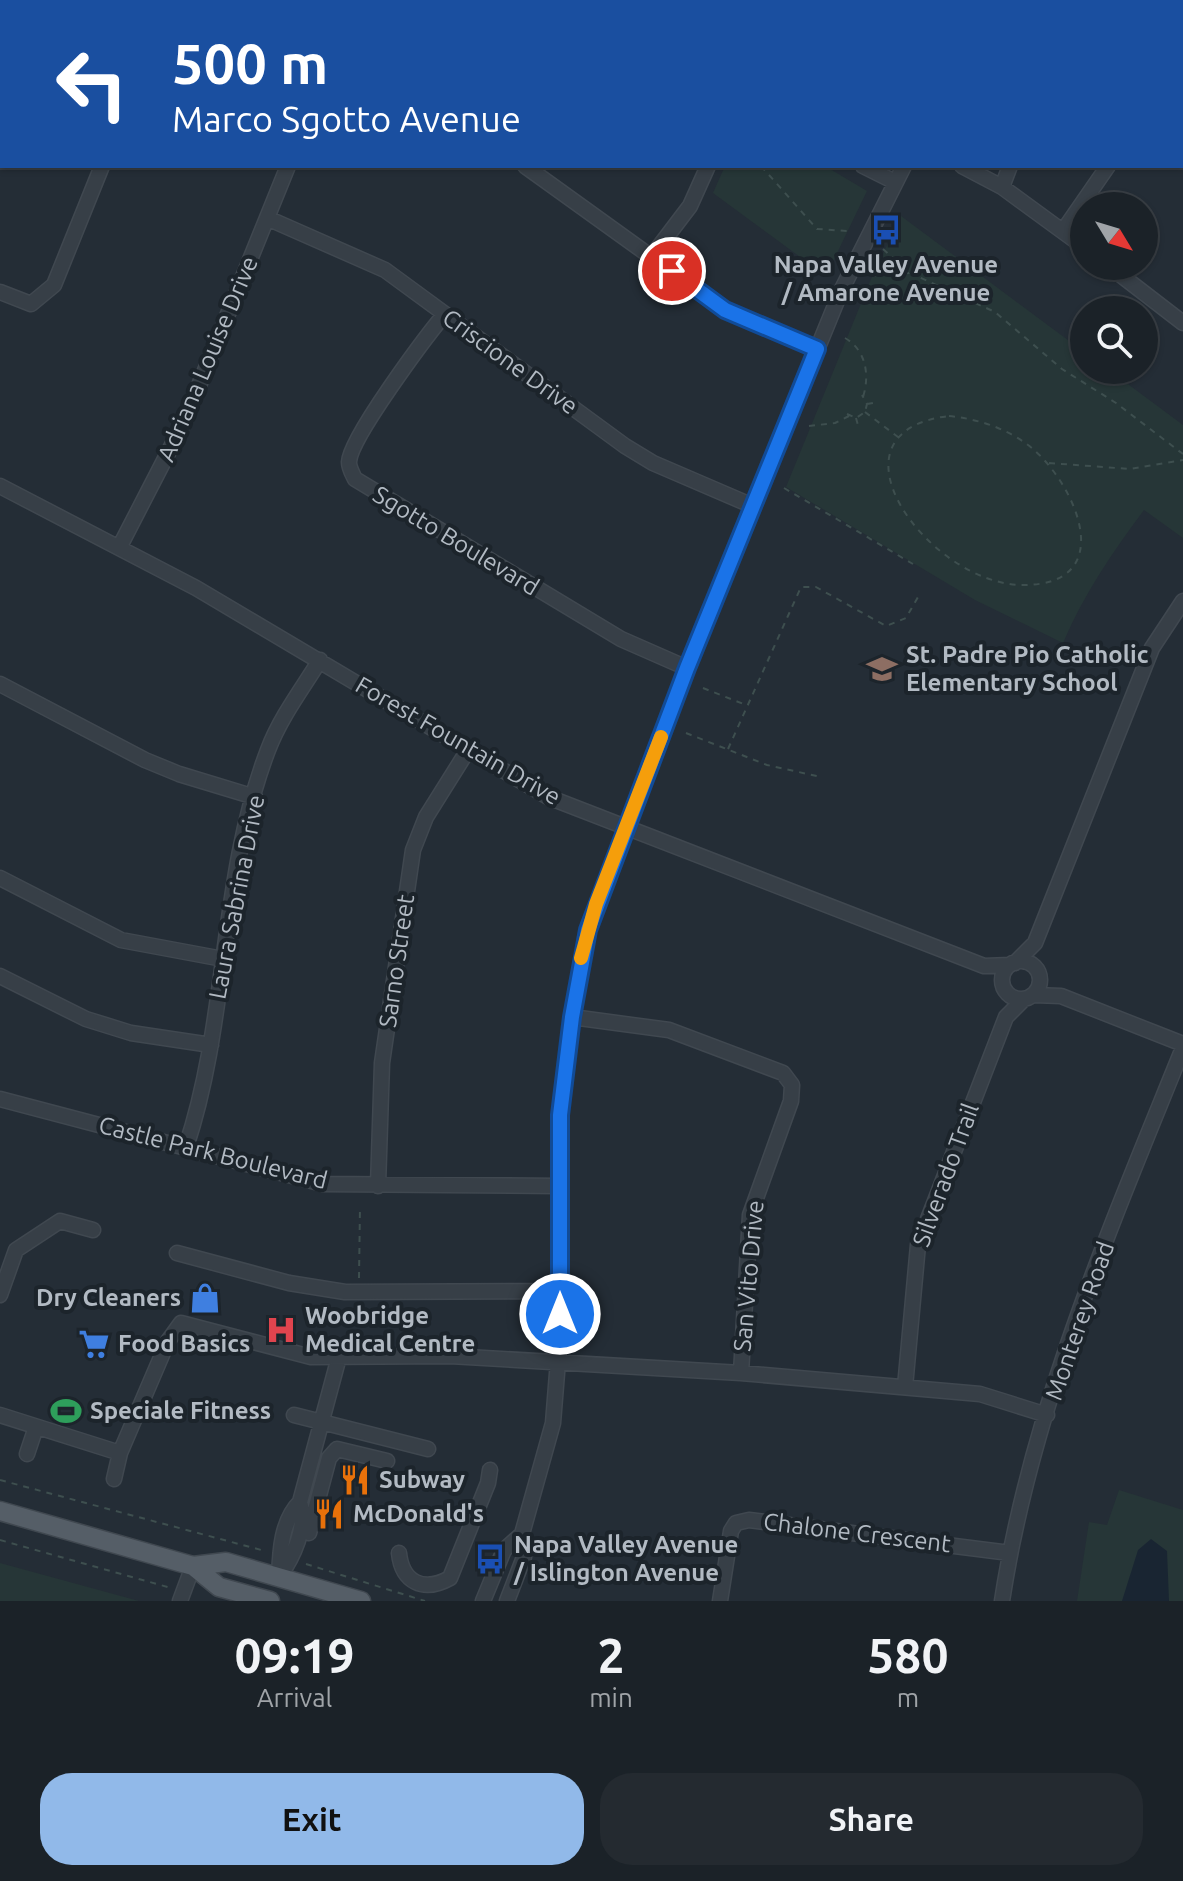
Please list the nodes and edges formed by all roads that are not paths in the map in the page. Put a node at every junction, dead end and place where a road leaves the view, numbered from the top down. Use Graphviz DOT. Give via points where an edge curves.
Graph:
graph roads {
  1 [pos="101,168"];
  2 [pos="287,168"];
  3 [pos="528,168"];
  4 [pos="707,168"];
  5 [pos="867,168"];
  6 [pos="903,168"];
  7 [pos="966,168"];
  8 [pos="1009,168"];
  9 [pos="1107,168"];
  10 [pos="895,182"];
  11 [pos="1002,187"];
  12 [pos="267,218"];
  13 [pos="1063,231"];
  14 [pos="1070,236"];
  15 [pos="652,256"];
  16 [pos="1127,280"];
  17 [pos="0,292"];
  18 [pos="444,315"];
  19 [pos="1183,323"];
  20 [pos="817,349"];
  21 [pos="0,486"];
  22 [pos="753,506"];
  23 [pos="119,548"];
  24 [pos="1183,601"];
  25 [pos="320,660"];
  26 [pos="687,668"];
  27 [pos="0,684"];
  28 [pos="468,750"];
  29 [pos="255,797"];
  30 [pos="626,827"];
  31 [pos="0,878"];
  32 [pos="1035,943"];
  33 [pos="223,959"];
  34 [pos="1012,964"];
  35 [pos="984,966"];
  36 [pos="1038,973"];
  37 [pos="0,976"];
  38 [pos="1004,988"];
  39 [pos="1061,996"];
  40 [pos="1029,997"];
  41 [pos="572,1017"];
  42 [pos="1006,1017"];
  43 [pos="211,1045"];
  44 [pos="1183,1046"];
  45 [pos="0,1092"];
  46 [pos="7,1100"];
  47 [pos="186,1147"];
  48 [pos="378,1186"];
  49 [pos="559,1186"];
  50 [pos="93,1230"];
  51 [pos="177,1253"];
  52 [pos="560,1291"];
  53 [pos="0,1295"];
  54 [pos="339,1357"];
  55 [pos="559,1361"];
  56 [pos="741,1373"];
  57 [pos="905,1387"];
  58 [pos="0,1415"];
  59 [pos="294,1415"];
  60 [pos="1047,1415"];
  61 [pos="320,1421"];
  62 [pos="36,1427"];
  63 [pos="428,1449"];
  64 [pos="120,1453"];
  65 [pos="27,1454"];
  66 [pos="387,1461"];
  67 [pos="490,1470"];
  68 [pos="114,1479"];
  69 [pos="0,1511"];
  70 [pos="309,1533"];
  71 [pos="522,1534"];
  72 [pos="399,1553"];
  73 [pos="1010,1553"];
  74 [pos="193,1566"];
  75 [pos="279,1577"];
  76 [pos="180,1601"];
  77 [pos="270,1601"];
  78 [pos="361,1601"];
  79 [pos="483,1601"];
  80 [pos="507,1601"];
  81 [pos="720,1601"];
  82 [pos="1002,1601"];
  1 -- 17 [label="street" via="48,293 31,304"];
  2 -- 12 [label="street, Adriana Louise Drive"];
  3 -- 15 [label="street"];
  4 -- 15 [label="street" via="690,206"];
  5 -- 10 [label="street"];
  6 -- 10 [label="street"];
  7 -- 11 [label="street"];
  8 -- 11 [label="street"];
  9 -- 13 [label="street"];
  10 -- 20 [label="street"];
  11 -- 13 [label="street"];
  12 -- 18 [label="street, Criscione Drive" via="385,270"];
  12 -- 23 [label="street, Adriana Louise Drive" via="185,420"];
  13 -- 14 [label="street"];
  15 -- 20 [label="street" via="725,310"];
  16 -- 19 [label="street"];
  18 -- 22 [label="street, Criscione Drive" via="625,446"];
  18 -- 26 [label="street, Sgotto Boulevard" via="389,389 350,456 355,479 621,639"];
  20 -- 22 [label="street"];
  21 -- 23 [label="street, Forest Fountain Drive"];
  22 -- 26 [label="street"];
  23 -- 25 [label="street, Forest Fountain Drive"];
  24 -- 32 [label="street" via="1152,648"];
  25 -- 28 [label="street, Forest Fountain Drive"];
  25 -- 29 [label="street, Laura Sabrina Drive" via="274,734"];
  26 -- 30 [label="street"];
  27 -- 29 [label="street" via="145,760"];
  28 -- 30 [label="street, Forest Fountain Drive" via="548,797"];
  28 -- 48 [label="street, Sarno Street" via="426,817 413,850 382,1063"];
  29 -- 33 [label="street, Laura Sabrina Drive"];
  30 -- 35 [label="street, Forest Fountain Drive"];
  30 -- 41 [label="street" via="588,930"];
  31 -- 33 [label="street" via="121,940"];
  32 -- 34 [label="street"];
  32 -- 36 [label="street"];
  33 -- 43 [label="street, Laura Sabrina Drive"];
  34 -- 35 [label="street, Forest Fountain Drive"];
  34 -- 36 [label="street" via="1027,963"];
  34 -- 38 [label="street" via="1004,974"];
  35 -- 38 [label="street, Forest Fountain Drive"];
  36 -- 39 [label="street"];
  36 -- 40 [label="street" via="1039,987"];
  37 -- 43 [label="street" via="86,1019 131,1033"];
  38 -- 40 [label="street" via="1013,997"];
  38 -- 42 [label="street, Silverado Trail"];
  39 -- 40 [label="street"];
  39 -- 44 [label="street"];
  40 -- 42 [label="street, Silverado Trail"];
  41 -- 49 [label="street" via="560,1115"];
  41 -- 56 [label="street, San Vito Drive" via="669,1030 783,1073 792,1085 750,1215"];
  42 -- 57 [label="street, Silverado Trail" via="918,1245"];
  43 -- 47 [label="street, Laura Sabrina Drive"];
  44 -- 60 [label="street, Monterey Road" via="1090,1284"];
  45 -- 46 [label="street, Castle Park Boulevard"];
  46 -- 47 [label="street, Castle Park Boulevard"];
  47 -- 48 [label="street, Castle Park Boulevard" via="297,1179"];
  48 -- 49 [label="street, Castle Park Boulevard"];
  49 -- 52 [label="street"];
  50 -- 53 [label="street" via="60,1221 16,1250"];
  51 -- 52 [label="street" via="345,1292"];
  52 -- 55 [label="street"];
  54 -- 55 [label="street"];
  54 -- 61 [label="street"];
  54 -- 64 [label="street" via="311,1357 181,1323 168,1341"];
  55 -- 56 [label="street"];
  55 -- 71 [label="street" via="547,1455"];
  56 -- 57 [label="street"];
  57 -- 60 [label="street" via="980,1394"];
  58 -- 62 [label="street"];
  59 -- 61 [label="street"];
  60 -- 73 [label="street, Monterey Road"];
  61 -- 63 [label="street"];
  61 -- 75 [label="street" via="300,1502 292,1510 279,1550"];
  62 -- 64 [label="street"];
  62 -- 65 [label="street"];
  64 -- 68 [label="street"];
  66 -- 70 [label="street" via="337,1449 329,1458"];
  67 -- 72 [label="street" via="450,1578 432,1585 407,1577"];
  69 -- 74 [label="main road"];
  71 -- 79 [label="street" via="504,1550"];
  71 -- 80 [label="street" via="524,1557"];
  73 -- 81 [label="street, Chalone Crescent" via="749,1520 736,1523 731,1531"];
  73 -- 82 [label="street, Monterey Road"];
  74 -- 75 [label="main road" via="226,1562"];
  74 -- 76 [label="street"];
  74 -- 77 [label="main road" via="219,1587"];
  75 -- 78 [label="main road"];
}
